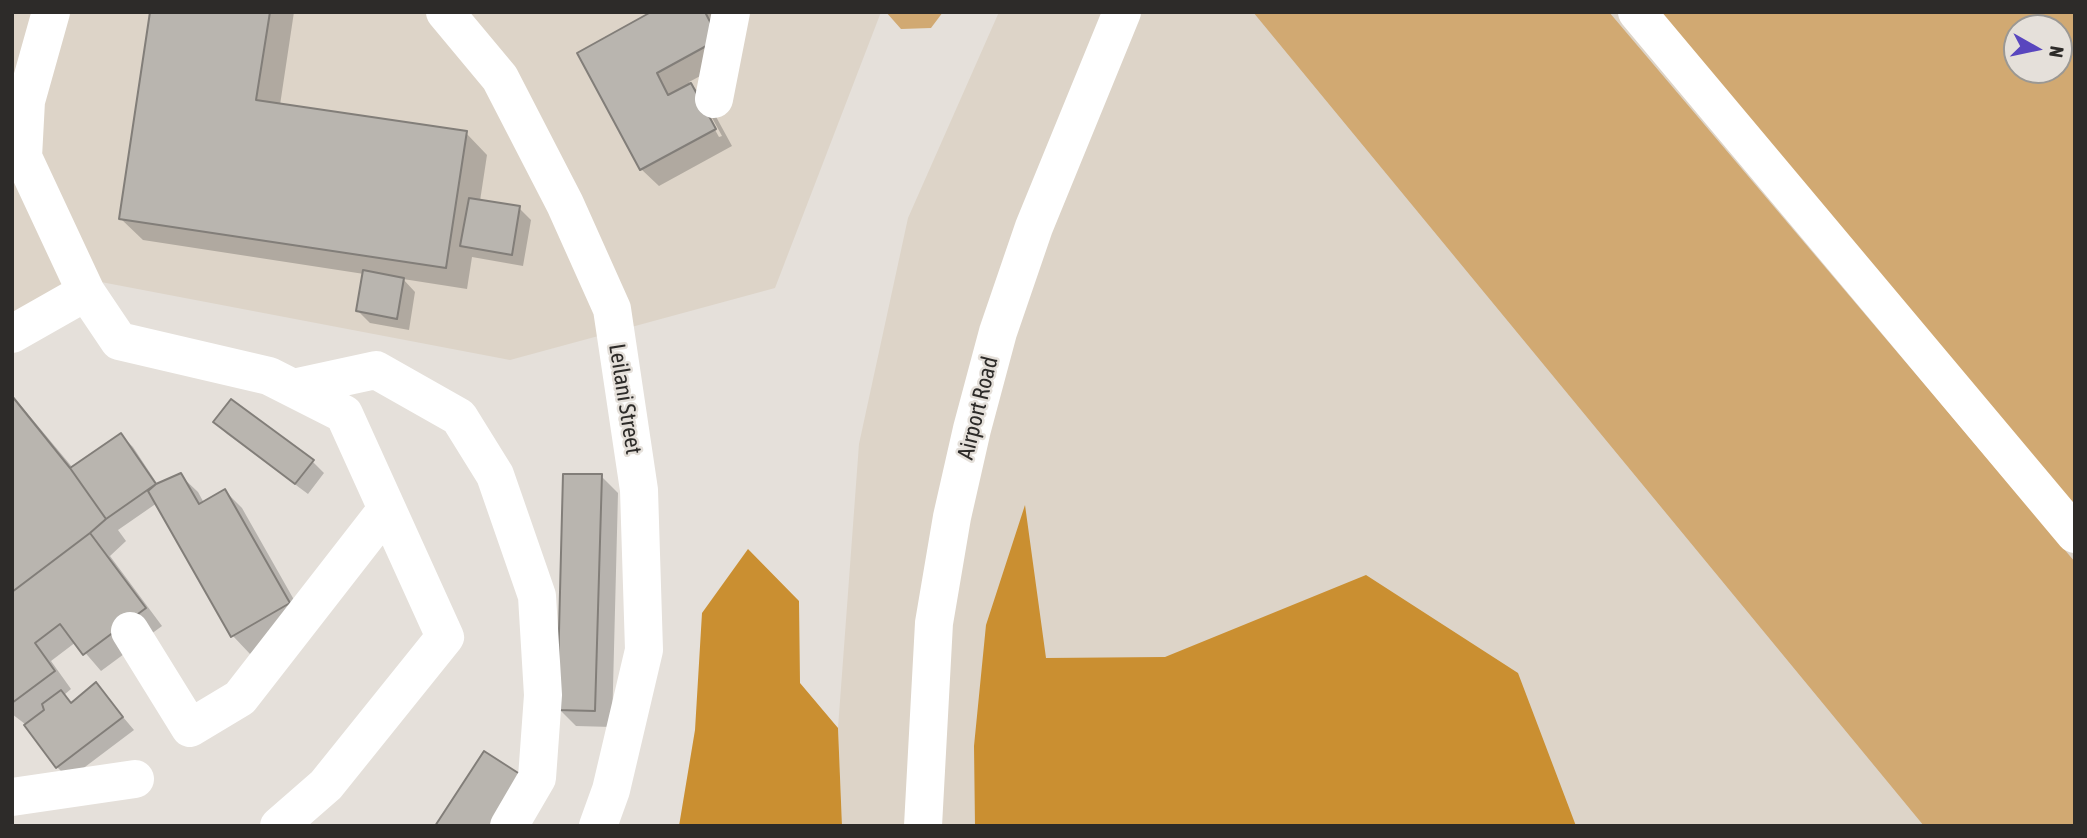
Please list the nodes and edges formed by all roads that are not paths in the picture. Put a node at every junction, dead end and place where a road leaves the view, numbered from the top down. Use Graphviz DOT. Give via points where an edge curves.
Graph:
graph roads {
  1 [pos="51,12"];
  2 [pos="445,12"];
  3 [pos="731,12"];
  4 [pos="1122,12"];
  5 [pos="1637,12"];
  6 [pos="19,98"];
  7 [pos="714,99"];
  8 [pos="17,163"];
  9 [pos="86,292"];
  10 [pos="12,334"];
  11 [pos="293,388"];
  12 [pos="387,509"];
  13 [pos="2075,534"];
  14 [pos="130,631"];
  15 [pos="135,779"];
  16 [pos="12,797"];
  17 [pos="279,826"];
  18 [pos="509,826"];
  19 [pos="598,826"];
  20 [pos="923,826"];
  1 -- 6 [label="street"];
  2 -- 19 [label="street, Leilani Street" via="500,78 565,204 612,309 639,490 644,650"];
  3 -- 7 [label="street"];
  4 -- 20 [label="street, Airport Road" via="1034,227 998,332 972,429 934,623"];
  5 -- 13 [label="street"];
  6 -- 8 [label="street"];
  8 -- 9 [label="street"];
  9 -- 10 [label="street"];
  9 -- 11 [label="street" via="120,341 268,376"];
  11 -- 12 [label="street" via="344,414"];
  11 -- 18 [label="street" via="376,370 459,417 495,475 537,596 543,695 537,778"];
  12 -- 14 [label="street" via="240,698 190,728"];
  12 -- 17 [label="street" via="445,637 326,785"];
  15 -- 16 [label="street"];
}
